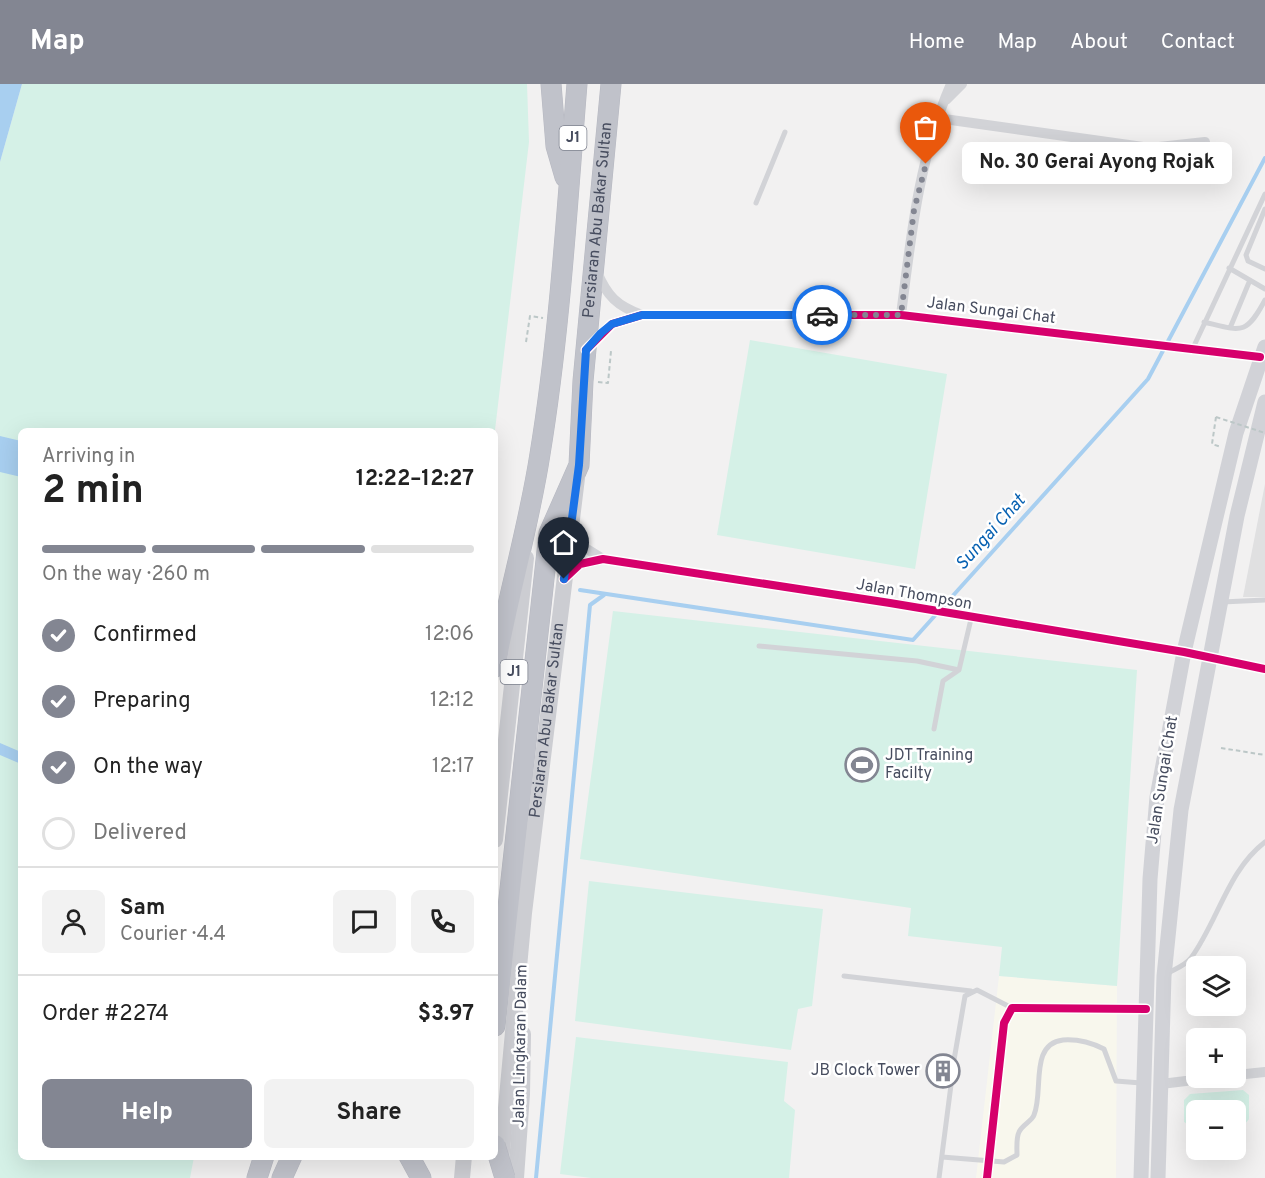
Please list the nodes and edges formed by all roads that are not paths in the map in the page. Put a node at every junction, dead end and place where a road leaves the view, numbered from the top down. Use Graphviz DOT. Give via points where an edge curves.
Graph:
graph roads {
  1 [pos="551,84"];
  2 [pos="577,84"];
  3 [pos="611,84"];
  4 [pos="951,84"];
  5 [pos="962,84"];
  6 [pos="942,105"];
  7 [pos="937,118"];
  8 [pos="785,132"];
  9 [pos="1205,142"];
  10 [pos="568,191"];
  11 [pos="1265,194"];
  12 [pos="756,203"];
  13 [pos="1265,209"];
  14 [pos="593,263"];
  15 [pos="1229,268"];
  16 [pos="1265,269"];
  17 [pos="1250,280"];
  18 [pos="1265,289"];
  19 [pos="1265,300"];
  20 [pos="642,315"];
  21 [pos="901,315"];
  22 [pos="1204,322"];
  23 [pos="1230,328"];
  24 [pos="1193,348"];
  25 [pos="586,350"];
  26 [pos="1263,352"];
  27 [pos="1265,402"];
  28 [pos="579,465"];
  29 [pos="532,504"];
  30 [pos="571,522"];
  31 [pos="603,559"];
  32 [pos="564,579"];
  33 [pos="1265,600"];
  34 [pos="1221,602"];
  35 [pos="967,618"];
  36 [pos="759,646"];
  37 [pos="1184,652"];
  38 [pos="498,654"];
  39 [pos="1209,657"];
  40 [pos="1265,669"];
  41 [pos="959,670"];
  42 [pos="934,729"];
  43 [pos="498,813"];
  44 [pos="1265,842"];
  45 [pos="524,913"];
  46 [pos="844,976"];
  47 [pos="1164,976"];
  48 [pos="971,991"];
  49 [pos="498,999"];
  50 [pos="1012,1008"];
  51 [pos="1146,1009"];
  52 [pos="954,1060"];
  53 [pos="1265,1072"];
  54 [pos="1246,1074"];
  55 [pos="1186,1081"];
  56 [pos="1144,1083"];
  57 [pos="1161,1084"];
  58 [pos="951,1085"];
  59 [pos="498,1155"];
  60 [pos="942,1157"];
  61 [pos="263,1160"];
  62 [pos="290,1160"];
  63 [pos="411,1160"];
  64 [pos="464,1160"];
  65 [pos="989,1160"];
  66 [pos="257,1178"];
  67 [pos="282,1178"];
  68 [pos="421,1178"];
  69 [pos="462,1178"];
  70 [pos="500,1178"];
  71 [pos="505,1178"];
  72 [pos="516,1178"];
  73 [pos="939,1178"];
  74 [pos="987,1178"];
  75 [pos="1141,1178"];
  76 [pos="1158,1178"];
  1 -- 10 [label="highway" via="556,146"];
  2 -- 10 [label="highway, Persiaran Abu Bakar Sultan / J1"];
  3 -- 14 [label="highway, Persiaran Abu Bakar Sultan / J1"];
  4 -- 6 [label="street"];
  5 -- 6 [label="street"];
  6 -- 7 [label="street"];
  7 -- 9 [label="street" via="1150,148"];
  7 -- 21 [label="street" via="914,210"];
  8 -- 12 [label="lane"];
  10 -- 29 [label="highway, Persiaran Abu Bakar Sultan / J1" via="558,321"];
  11 -- 15 [label="lane"];
  13 -- 16 [label="lane" via="1246,255 1248,261"];
  14 -- 20 [label="street, Jalan Sungai Chat" via="616,304"];
  14 -- 25 [label="highway, Persiaran Abu Bakar Sultan / J1"];
  15 -- 17 [label="lane"];
  15 -- 22 [label="lane"];
  17 -- 18 [label="lane"];
  17 -- 23 [label="lane"];
  19 -- 23 [label="lane" via="1248,327"];
  20 -- 21 [label="street, Jalan Sungai Chat"];
  20 -- 25 [label="street, Jalan Sungai Chat" via="612,324"];
  21 -- 24 [label="street, Jalan Sungai Chat"];
  22 -- 23 [label="lane"];
  22 -- 24 [label="lane"];
  24 -- 26 [label="street, Jalan Sungai Chat"];
  25 -- 28 [label="highway, Persiaran Abu Bakar Sultan / J1"];
  26 -- 37 [label="main road, Jalan Sungai Chat" via="1236,433"];
  27 -- 34 [label="main road, Jalan Sungai Chat"];
  28 -- 30 [label="main road, Persiaran Abu Bakar Sultan / J1"];
  28 -- 49 [label="highway" via="549,533"];
  29 -- 38 [label="highway"];
  29 -- 43 [label="main road, Persiaran Abu Bakar Sultan / J1"];
  30 -- 31 [label="street, Jalan Thompson" via="582,546"];
  30 -- 32 [label="main road, Persiaran Abu Bakar Sultan / J1"];
  31 -- 32 [label="street, Jalan Thompson" via="580,564"];
  31 -- 35 [label="street, Jalan Thompson"];
  32 -- 45 [label="main road, Persiaran Abu Bakar Sultan / J1"];
  33 -- 34 [label="lane"];
  34 -- 39 [label="main road, Jalan Sungai Chat"];
  35 -- 37 [label="street, Jalan Thompson"];
  35 -- 41 [label="lane"];
  36 -- 41 [label="lane" via="917,661"];
  37 -- 39 [label="street, Jalan Thompson"];
  37 -- 51 [label="main road, Jalan Sungai Chat" via="1157,797"];
  39 -- 40 [label="street, Jalan Thompson"];
  39 -- 47 [label="main road, Jalan Sungai Chat" via="1181,810"];
  41 -- 42 [label="lane" via="943,681"];
  44 -- 47 [label="lane" via="1251,853 1190,960"];
  45 -- 70 [label="main road, Persiaran Abu Bakar Sultan / J1"];
  45 -- 72 [label="main road, Jalan Lingkaran Dalam" via="522,1094"];
  46 -- 48 [label="lane"];
  47 -- 57 [label="main road, Jalan Sungai Chat"];
  48 -- 50 [label="lane" via="977,990"];
  48 -- 52 [label="lane" via="965,996"];
  50 -- 51 [label="street"];
  50 -- 65 [label="street" via="1004,1023"];
  51 -- 56 [label="main road, Jalan Sungai Chat"];
  53 -- 54 [label="street"];
  55 -- 57 [label="street"];
  56 -- 65 [label="lane" via="1116,1081 1104,1049 1094,1044 1054,1041 1042,1056 1034,1115 1019,1131 1017,1155 1004,1162"];
  56 -- 75 [label="main road, Jalan Sungai Chat"];
  57 -- 76 [label="main road, Jalan Sungai Chat"];
  58 -- 60 [label="lane"];
  59 -- 71 [label="highway, bridge"];
  60 -- 65 [label="lane"];
  60 -- 73 [label="lane"];
  61 -- 66 [label="highway"];
  62 -- 67 [label="highway"];
  63 -- 68 [label="highway"];
  64 -- 69 [label="main road"];
  65 -- 74 [label="street"];
}
